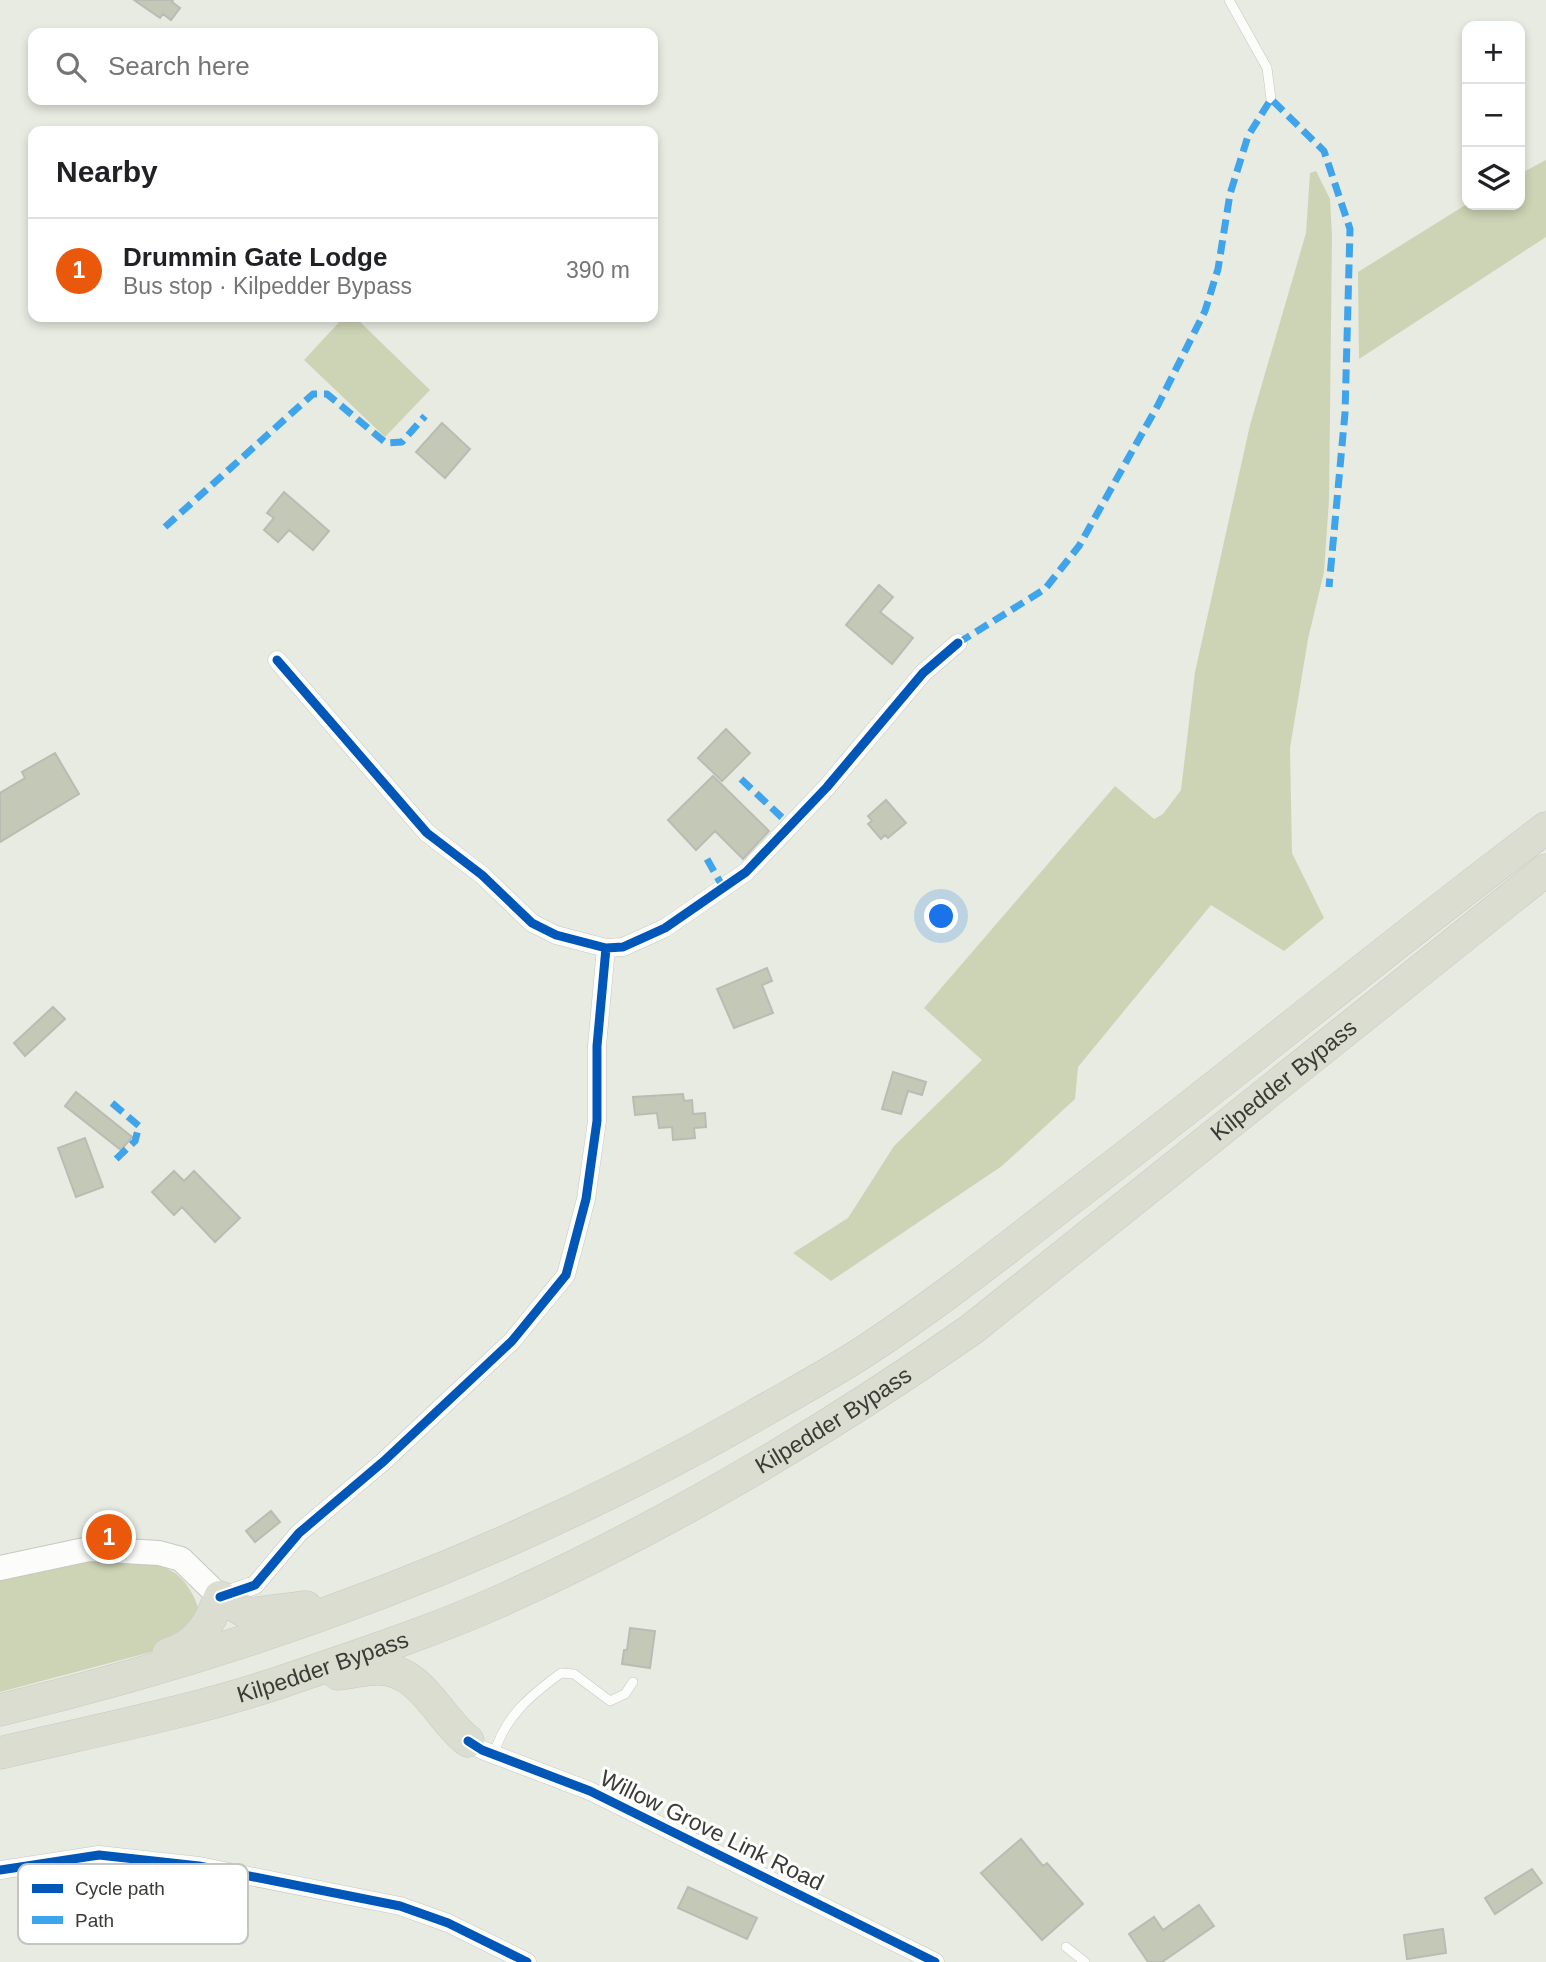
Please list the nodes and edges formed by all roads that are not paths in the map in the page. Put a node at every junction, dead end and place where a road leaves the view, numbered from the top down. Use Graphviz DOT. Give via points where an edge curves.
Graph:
graph roads {
  1 [pos="1229,0"];
  2 [pos="1271,99"];
  3 [pos="958,643"];
  4 [pos="277,660"];
  5 [pos="1546,807"];
  6 [pos="1546,828"];
  7 [pos="1546,870"];
  8 [pos="1546,896"];
  9 [pos="1406,934"];
  10 [pos="606,948"];
  11 [pos="1270,1092"];
  12 [pos="0,1567"];
  13 [pos="382,1594"];
  14 [pos="220,1597"];
  15 [pos="279,1682"];
  16 [pos="633,1682"];
  17 [pos="107,1684"];
  18 [pos="0,1710"];
  19 [pos="481,1747"];
  20 [pos="0,1753"];
  21 [pos="37,1864"];
  22 [pos="182,1864"];
  23 [pos="18,1867"];
  24 [pos="0,1870"];
  25 [pos="248,1876"];
  26 [pos="1066,1947"];
  27 [pos="527,1962"];
  28 [pos="935,1962"];
  29 [pos="1085,1962"];
  1 -- 2 [label="lane" via="1267,68"];
  3 -- 10 [label="street" via="923,673 827,787 746,872 665,928 623,947"];
  4 -- 10 [label="street" via="427,833 482,875 532,923 556,935"];
  5 -- 9 [label="highway" via="1514,831"];
  6 -- 9 [label="highway, Kilpedder Bypass"];
  7 -- 11 [label="highway, Kilpedder Bypass"];
  8 -- 11 [label="highway"];
  9 -- 13 [label="highway, Kilpedder Bypass" via="1163,1129 863,1353 630,1484"];
  10 -- 14 [label="street" via="597,1046 597,1121 586,1199 566,1275 512,1341 299,1534 255,1585"];
  11 -- 15 [label="highway, Kilpedder Bypass" via="1034,1282 873,1398 701,1500 570,1568 495,1603"];
  12 -- 14 [label="main road" via="89,1549 159,1553 181,1559"];
  13 -- 14 [label="highway" via="353,1593 300,1609 248,1614"];
  13 -- 17 [label="highway, Kilpedder Bypass" via="225,1650"];
  14 -- 17 [label="highway" via="200,1637 183,1650 136,1664"];
  15 -- 19 [label="highway" via="379,1669 402,1675 425,1691 452,1728"];
  15 -- 20 [label="highway, Kilpedder Bypass"];
  16 -- 19 [label="lane" via="625,1694 610,1701 574,1674 561,1673 513,1713 499,1736"];
  17 -- 18 [label="highway, Kilpedder Bypass"];
  19 -- 28 [label="street, Willow Grove Link Road" via="590,1791"];
  21 -- 22 [label="street" via="99,1854"];
  23 -- 24 [label="street"];
  25 -- 27 [label="street" via="400,1906 448,1923"];
  26 -- 29 [label="lane"];
}
